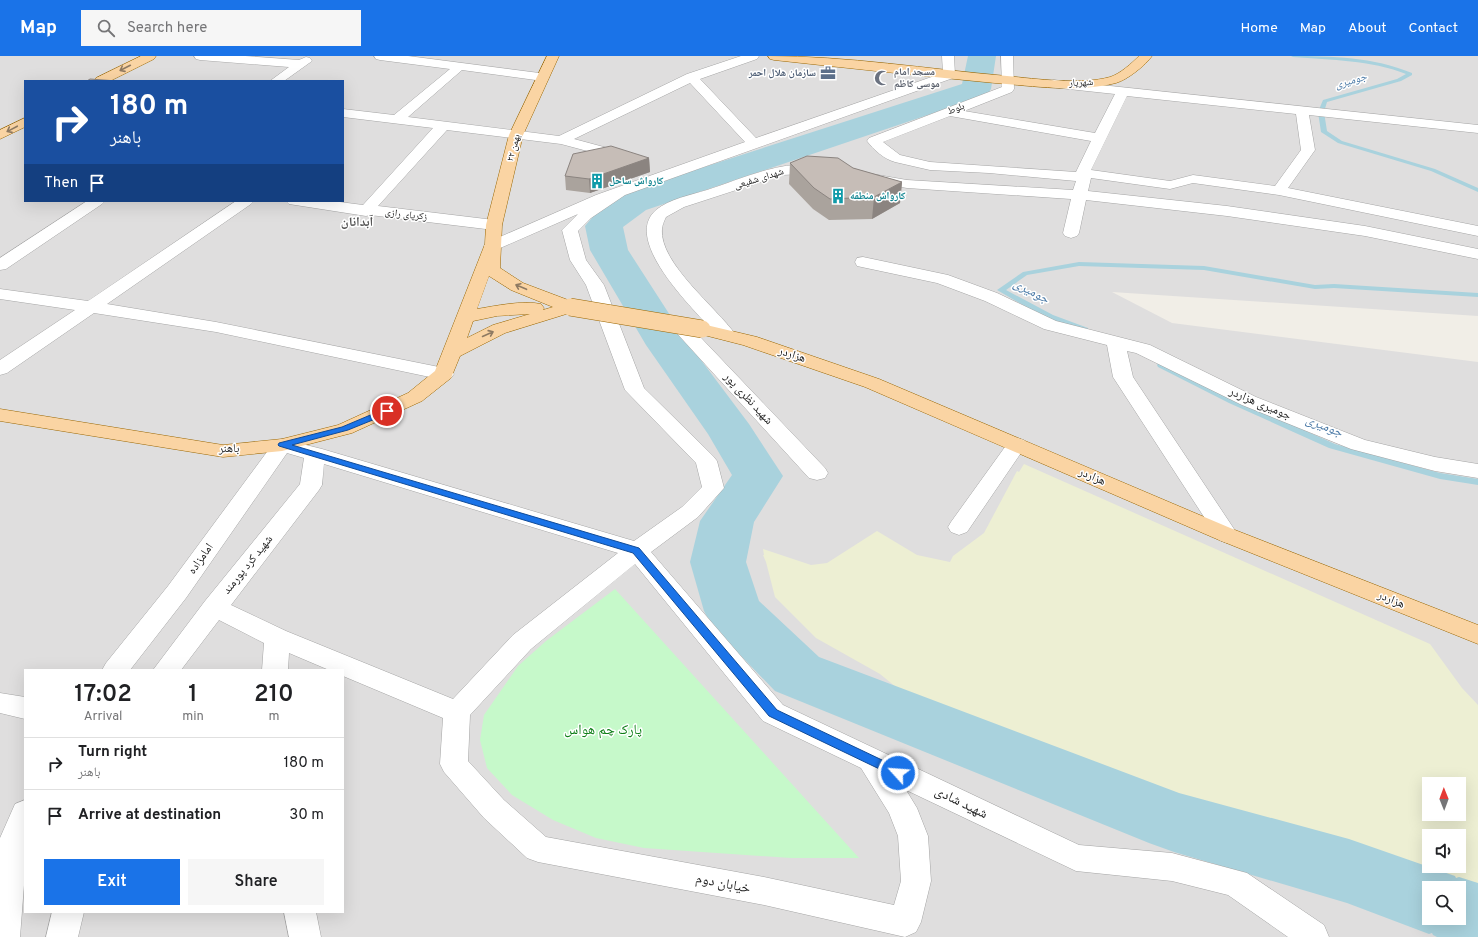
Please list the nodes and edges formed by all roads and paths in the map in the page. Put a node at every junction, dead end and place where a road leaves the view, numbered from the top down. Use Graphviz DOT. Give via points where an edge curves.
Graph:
graph roads {
  1 [pos="150,56"];
  2 [pos="200,56"];
  3 [pos="314,56"];
  4 [pos="380,56"];
  5 [pos="553,56"];
  6 [pos="753,56"];
  7 [pos="774,56"];
  8 [pos="948,56"];
  9 [pos="1006,56"];
  10 [pos="1146,56"];
  11 [pos="787,57"];
  12 [pos="301,64"];
  13 [pos="459,67"];
  14 [pos="949,75"];
  15 [pos="543,77"];
  16 [pos="691,77"];
  17 [pos="102,80"];
  18 [pos="277,80"];
  19 [pos="1008,80"];
  20 [pos="1043,83"];
  21 [pos="1122,92"];
  22 [pos="1295,110"];
  23 [pos="949,112"];
  24 [pos="344,113"];
  25 [pos="397,120"];
  26 [pos="24,123"];
  27 [pos="442,126"];
  28 [pos="1478,129"];
  29 [pos="0,135"];
  30 [pos="516,135"];
  31 [pos="1100,138"];
  32 [pos="561,140"];
  33 [pos="754,144"];
  34 [pos="635,161"];
  35 [pos="650,166"];
  36 [pos="829,171"];
  37 [pos="672,173"];
  38 [pos="860,176"];
  39 [pos="1082,181"];
  40 [pos="1279,191"];
  41 [pos="619,192"];
  42 [pos="95,202"];
  43 [pos="245,202"];
  44 [pos="301,202"];
  45 [pos="366,211"];
  46 [pos="494,225"];
  47 [pos="1478,231"];
  48 [pos="1071,233"];
  49 [pos="492,246"];
  50 [pos="1478,254"];
  51 [pos="863,262"];
  52 [pos="0,265"];
  53 [pos="476,288"];
  54 [pos="0,294"];
  55 [pos="570,306"];
  56 [pos="92,307"];
  57 [pos="466,317"];
  58 [pos="679,325"];
  59 [pos="726,334"];
  60 [pos="1116,342"];
  61 [pos="453,352"];
  62 [pos="0,369"];
  63 [pos="444,374"];
  64 [pos="0,416"];
  65 [pos="1017,444"];
  66 [pos="282,445"];
  67 [pos="315,454"];
  68 [pos="1478,471"];
  69 [pos="817,473"];
  70 [pos="960,527"];
  71 [pos="1227,535"];
  72 [pos="636,550"];
  73 [pos="214,607"];
  74 [pos="1478,635"];
  75 [pos="277,638"];
  76 [pos="116,669"];
  77 [pos="167,669"];
  78 [pos="275,669"];
  79 [pos="0,703"];
  80 [pos="24,708"];
  81 [pos="458,712"];
  82 [pos="871,760"];
  83 [pos="24,815"];
  84 [pos="68,913"];
  85 [pos="300,913"];
  86 [pos="1313,936"];
  87 [pos="4,937"];
  88 [pos="62,937"];
  89 [pos="305,937"];
  1 -- 17 [label="main road, one-way"];
  2 -- 12 [label="street"];
  3 -- 12 [label="street"];
  4 -- 13 [label="street"];
  5 -- 15 [label="main road, ۲۲ بهمن"];
  6 -- 16 [label="street"];
  7 -- 11 [label="main road, شهریار"];
  8 -- 14 [label="street"];
  9 -- 19 [label="street"];
  10 -- 20 [label="main road, شهریار" via="1114,80 1085,84"];
  11 -- 14 [label="main road, شهریار"];
  12 -- 18 [label="street"];
  13 -- 15 [label="street"];
  13 -- 25 [label="street"];
  14 -- 19 [label="main road, شهریار"];
  14 -- 33 [label="street"];
  15 -- 30 [label="main road, ۲۲ بهمن"];
  16 -- 32 [label="street"];
  16 -- 33 [label="street"];
  19 -- 20 [label="main road, شهریار"];
  19 -- 23 [label="street, بلوط" via="1008,89"];
  20 -- 21 [label="street"];
  21 -- 22 [label="street"];
  21 -- 31 [label="street"];
  22 -- 28 [label="street"];
  22 -- 40 [label="street" via="1308,150"];
  23 -- 31 [label="street"];
  23 -- 39 [label="street, بلوط" via="874,141 895,158 930,166 989,169"];
  24 -- 25 [label="street"];
  25 -- 27 [label="street"];
  26 -- 29 [label="main road, one-way"];
  27 -- 30 [label="street"];
  27 -- 45 [label="street"];
  30 -- 32 [label="street"];
  30 -- 46 [label="main road, ۲۲ بهمن"];
  31 -- 39 [label="street" via="1084,169"];
  32 -- 34 [label="street"];
  33 -- 37 [label="street"];
  35 -- 37 [label="street"];
  36 -- 59 [label="street, شهدای شفیعی" via="807,169 780,172 679,204 658,216 654,234 660,255 674,277"];
  37 -- 41 [label="street"];
  38 -- 39 [label="street" via="907,184"];
  39 -- 40 [label="street" via="1170,185 1193,179"];
  39 -- 48 [label="street"];
  39 -- 50 [label="street" via="1227,211 1365,231"];
  40 -- 47 [label="street"];
  41 -- 49 [label="street"];
  41 -- 72 [label="street" via="586,215 570,230 578,260 595,285 635,390 706,461 712,488 690,512"];
  42 -- 52 [label="street"];
  43 -- 56 [label="street"];
  44 -- 45 [label="street, زکریای رازی"];
  45 -- 46 [label="street, زکریای رازی"];
  46 -- 49 [label="main road, ۲۲ بهمن"];
  49 -- 53 [label="main road"];
  55 -- 49 [label="main road, one-way" via="499,277 492,269"];
  51 -- 60 [label="street, جومیری هزاردر" via="942,279 991,297 1050,324"];
  53 -- 55 [label="main road" via="514,302"];
  53 -- 57 [label="main road"];
  54 -- 56 [label="street"];
  55 -- 57 [label="main road" via="511,309"];
  55 -- 58 [label="main road, هزاردر, bridge"];
  61 -- 55 [label="main road, one-way" via="499,329"];
  56 -- 62 [label="street"];
  56 -- 63 [label="street" via="216,327"];
  57 -- 61 [label="main road"];
  58 -- 59 [label="main road, هزاردر, bridge"];
  58 -- 69 [label="street, شهید نظری پور"];
  59 -- 65 [label="main road, هزاردر" via="872,382"];
  60 -- 68 [label="street, جومیری هزاردر" via="1143,349 1249,401 1358,445 1435,464"];
  60 -- 71 [label="street" via="1123,378"];
  61 -- 63 [label="main road"];
  63 -- 66 [label="main road, باهنر" via="415,398 374,418 345,429"];
  64 -- 66 [label="main road, باهنر" via="223,451"];
  65 -- 70 [label="street"];
  65 -- 71 [label="main road, هزاردر"];
  66 -- 67 [label="street"];
  66 -- 76 [label="street, امامزاده" via="177,592"];
  67 -- 72 [label="street"];
  67 -- 73 [label="street, شهید کرد پورمند" via="311,485"];
  71 -- 74 [label="main road, هزاردر"];
  72 -- 81 [label="street" via="522,642"];
  72 -- 82 [label="street, شهید شادی" via="773,713"];
  73 -- 75 [label="street"];
  73 -- 77 [label="street, شهید کرد پورمند"];
  75 -- 78 [label="street"];
  75 -- 81 [label="street"];
  79 -- 80 [label="street"];
  81 -- 82 [label="street, خیابان دوم" via="454,764 494,809 538,849 764,891 905,922 916,881 913,836 902,808"];
  82 -- 86 [label="street, شهید شادی" via="1076,858 1172,867 1236,883"];
  83 -- 87 [label="street" via="12,845"];
  84 -- 88 [label="street"];
  85 -- 89 [label="street"];
}
